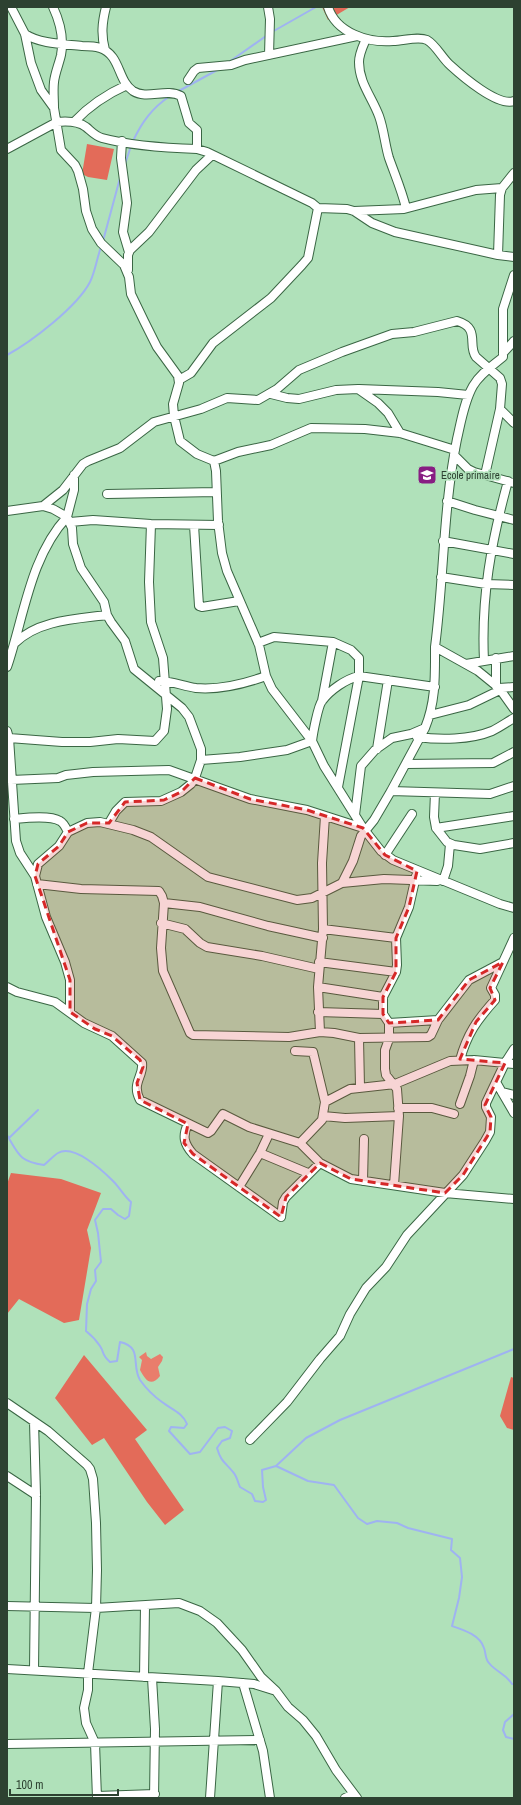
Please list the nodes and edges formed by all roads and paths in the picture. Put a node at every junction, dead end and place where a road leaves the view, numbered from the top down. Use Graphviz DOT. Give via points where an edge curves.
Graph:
graph roads {
  1 [pos="11,7"];
  2 [pos="53,7"];
  3 [pos="106,7"];
  4 [pos="268,7"];
  5 [pos="328,7"];
  6 [pos="7,13"];
  7 [pos="25,34"];
  8 [pos="357,36"];
  9 [pos="366,38"];
  10 [pos="61,44"];
  11 [pos="105,50"];
  12 [pos="269,55"];
  13 [pos="188,80"];
  14 [pos="127,85"];
  15 [pos="514,101"];
  16 [pos="54,108"];
  17 [pos="57,122"];
  18 [pos="74,122"];
  19 [pos="122,141"];
  20 [pos="7,149"];
  21 [pos="197,149"];
  22 [pos="212,155"];
  23 [pos="514,173"];
  24 [pos="502,188"];
  25 [pos="318,208"];
  26 [pos="406,208"];
  27 [pos="354,211"];
  28 [pos="129,252"];
  29 [pos="498,255"];
  30 [pos="514,257"];
  31 [pos="514,275"];
  32 [pos="129,277"];
  33 [pos="514,341"];
  34 [pos="503,353"];
  35 [pos="487,368"];
  36 [pos="179,380"];
  37 [pos="358,389"];
  38 [pos="271,394"];
  39 [pos="468,395"];
  40 [pos="500,409"];
  41 [pos="174,416"];
  42 [pos="514,423"];
  43 [pos="400,434"];
  44 [pos="454,452"];
  45 [pos="214,461"];
  46 [pos="74,475"];
  47 [pos="485,475"];
  48 [pos="511,482"];
  49 [pos="216,492"];
  50 [pos="107,494"];
  51 [pos="447,501"];
  52 [pos="43,506"];
  53 [pos="7,511"];
  54 [pos="498,516"];
  55 [pos="69,520"];
  56 [pos="514,520"];
  57 [pos="151,524"];
  58 [pos="194,525"];
  59 [pos="219,525"];
  60 [pos="443,541"];
  61 [pos="492,549"];
  62 [pos="514,554"];
  63 [pos="441,576"];
  64 [pos="486,584"];
  65 [pos="514,585"];
  66 [pos="239,601"];
  67 [pos="107,615"];
  68 [pos="333,642"];
  69 [pos="15,643"];
  70 [pos="258,643"];
  71 [pos="434,647"];
  72 [pos="514,656"];
  73 [pos="496,658"];
  74 [pos="484,661"];
  75 [pos="466,664"];
  76 [pos="7,667"];
  77 [pos="266,676"];
  78 [pos="359,676"];
  79 [pos="388,680"];
  80 [pos="164,681"];
  81 [pos="150,682"];
  82 [pos="435,687"];
  83 [pos="514,687"];
  84 [pos="499,688"];
  85 [pos="166,697"];
  86 [pos="322,701"];
  87 [pos="514,709"];
  88 [pos="430,715"];
  89 [pos="514,718"];
  90 [pos="425,728"];
  91 [pos="8,735"];
  92 [pos="403,736"];
  93 [pos="420,738"];
  94 [pos="312,741"];
  95 [pos="377,749"];
  96 [pos="514,752"];
  97 [pos="201,760"];
  98 [pos="406,764"];
  99 [pos="195,778"];
  100 [pos="11,780"];
  101 [pos="514,786"];
  102 [pos="338,787"];
  103 [pos="391,791"];
  104 [pos="435,793"];
  105 [pos="412,814"];
  106 [pos="355,815"];
  107 [pos="325,816"];
  108 [pos="514,816"];
  109 [pos="14,819"];
  110 [pos="109,823"];
  111 [pos="436,828"];
  112 [pos="364,829"];
  113 [pos="68,832"];
  114 [pos="514,843"];
  115 [pos="450,844"];
  116 [pos="385,855"];
  117 [pos="417,871"];
  118 [pos="36,880"];
  119 [pos="414,880"];
  120 [pos="442,881"];
  121 [pos="342,883"];
  122 [pos="324,893"];
  123 [pos="164,903"];
  124 [pos="514,908"];
  125 [pos="161,924"];
  126 [pos="323,929"];
  127 [pos="323,938"];
  128 [pos="396,938"];
  129 [pos="514,938"];
  130 [pos="511,952"];
  131 [pos="503,962"];
  132 [pos="319,966"];
  133 [pos="396,972"];
  134 [pos="7,987"];
  135 [pos="318,987"];
  136 [pos="383,997"];
  137 [pos="70,1012"];
  138 [pos="318,1012"];
  139 [pos="383,1014"];
  140 [pos="438,1020"];
  141 [pos="389,1023"];
  142 [pos="320,1032"];
  143 [pos="359,1038"];
  144 [pos="389,1039"];
  145 [pos="514,1049"];
  146 [pos="295,1051"];
  147 [pos="460,1060"];
  148 [pos="474,1060"];
  149 [pos="510,1063"];
  150 [pos="496,1082"];
  151 [pos="395,1084"];
  152 [pos="360,1087"];
  153 [pos="502,1092"];
  154 [pos="514,1095"];
  155 [pos="325,1102"];
  156 [pos="460,1104"];
  157 [pos="399,1112"];
  158 [pos="514,1113"];
  159 [pos="454,1114"];
  160 [pos="323,1116"];
  161 [pos="188,1124"];
  162 [pos="269,1134"];
  163 [pos="364,1139"];
  164 [pos="300,1143"];
  165 [pos="260,1153"];
  166 [pos="320,1162"];
  167 [pos="308,1174"];
  168 [pos="363,1181"];
  169 [pos="394,1185"];
  170 [pos="239,1187"];
  171 [pos="445,1194"];
  172 [pos="514,1199"];
  173 [pos="7,1403"];
  174 [pos="34,1422"];
  175 [pos="250,1440"];
  176 [pos="7,1476"];
  177 [pos="36,1495"];
  178 [pos="7,1606"];
  179 [pos="35,1606"];
  180 [pos="145,1606"];
  181 [pos="96,1608"];
  182 [pos="7,1669"];
  183 [pos="34,1670"];
  184 [pos="88,1673"];
  185 [pos="148,1677"];
  186 [pos="218,1681"];
  187 [pos="243,1683"];
  188 [pos="276,1691"];
  189 [pos="260,1740"];
  190 [pos="154,1741"];
  191 [pos="214,1741"];
  192 [pos="95,1743"];
  193 [pos="7,1744"];
  194 [pos="154,1796"];
  195 [pos="356,1796"];
  196 [pos="97,1797"];
  197 [pos="210,1798"];
  198 [pos="270,1798"];
  199 [pos="345,1798"];
  1 -- 6 [label="street"];
  1 -- 7 [label="street"];
  2 -- 10 [label="street" via="60,22"];
  3 -- 11 [label="street" via="102,27"];
  4 -- 12 [label="street"];
  5 -- 8 [label="street" via="335,22"];
  7 -- 10 [label="street" via="31,38"];
  7 -- 16 [label="street" via="31,63 41,90"];
  8 -- 9 [label="street"];
  8 -- 12 [label="street"];
  9 -- 15 [label="street" via="391,41 427,40 450,65 478,88 499,100"];
  9 -- 26 [label="street" via="359,61 362,81 380,118"];
  10 -- 11 [label="street"];
  10 -- 16 [label="street" via="54,84"];
  11 -- 14 [label="street" via="116,61"];
  12 -- 13 [label="street" via="231,65 198,68"];
  14 -- 18 [label="street" via="84,111"];
  14 -- 21 [label="street" via="141,94 171,92 182,97 188,123 197,130"];
  16 -- 17 [label="street"];
  17 -- 18 [label="street"];
  17 -- 20 [label="street"];
  17 -- 32 [label="street" via="61,150 78,171 92,229 101,243 124,265"];
  18 -- 19 [label="street" via="85,126 100,137"];
  19 -- 21 [label="street" via="167,148"];
  19 -- 28 [label="street" via="121,158 127,203 124,232"];
  21 -- 22 [label="street"];
  22 -- 25 [label="street"];
  22 -- 28 [label="street" via="196,170 149,232"];
  23 -- 24 [label="street"];
  24 -- 26 [label="street" via="476,190"];
  24 -- 29 [label="street"];
  25 -- 27 [label="street"];
  25 -- 36 [label="street" via="308,258 271,298 213,343 191,373"];
  26 -- 27 [label="street"];
  27 -- 29 [label="street" via="382,228"];
  28 -- 32 [label="street"];
  29 -- 30 [label="street"];
  31 -- 34 [label="street" via="503,310"];
  32 -- 36 [label="street" via="131,294 144,321"];
  33 -- 34 [label="street"];
  34 -- 35 [label="street" via="503,357"];
  35 -- 38 [label="street" via="474,354 473,336 469,329 464,322 457,321 414,332 392,334 342,352 299,370"];
  35 -- 39 [label="street"];
  35 -- 40 [label="street" via="500,378 502,384"];
  36 -- 41 [label="street"];
  37 -- 38 [label="street" via="336,390 299,399"];
  37 -- 39 [label="street"];
  37 -- 43 [label="street" via="388,413"];
  38 -- 41 [label="street" via="258,400 227,398"];
  39 -- 44 [label="street"];
  40 -- 42 [label="street"];
  40 -- 47 [label="street"];
  41 -- 45 [label="street" via="180,441 197,454"];
  41 -- 46 [label="street" via="154,422 120,448 88,460"];
  43 -- 44 [label="street"];
  43 -- 45 [label="street" via="365,429 311,428 271,445 238,452"];
  44 -- 47 [label="street" via="468,469"];
  44 -- 51 [label="street"];
  45 -- 49 [label="street"];
  46 -- 52 [label="street" via="63,490"];
  46 -- 55 [label="street"];
  47 -- 48 [label="street"];
  48 -- 54 [label="street"];
  49 -- 50 [label="street"];
  49 -- 59 [label="street"];
  51 -- 54 [label="street"];
  51 -- 60 [label="street"];
  52 -- 53 [label="street"];
  52 -- 55 [label="street" via="53,509"];
  54 -- 56 [label="street"];
  54 -- 61 [label="street"];
  55 -- 57 [label="street"];
  55 -- 67 [label="street" via="81,568 105,604"];
  55 -- 69 [label="street" via="55,530 46,547 18,625"];
  57 -- 58 [label="street"];
  57 -- 80 [label="street" via="151,622 163,658"];
  58 -- 59 [label="street"];
  58 -- 66 [label="street" via="199,606"];
  59 -- 66 [label="street" via="227,572"];
  60 -- 61 [label="street"];
  60 -- 63 [label="street"];
  61 -- 62 [label="street"];
  61 -- 64 [label="street"];
  63 -- 64 [label="street"];
  63 -- 71 [label="street"];
  64 -- 65 [label="street"];
  64 -- 74 [label="street" via="483,617"];
  66 -- 70 [label="street"];
  67 -- 69 [label="street" via="48,625 23,635"];
  67 -- 81 [label="street" via="125,641 134,669"];
  68 -- 70 [label="street" via="274,638"];
  68 -- 78 [label="street" via="351,650 359,658"];
  68 -- 86 [label="street"];
  69 -- 76 [label="street"];
  70 -- 77 [label="street"];
  71 -- 75 [label="street"];
  71 -- 82 [label="street"];
  72 -- 73 [label="street"];
  73 -- 74 [label="street"];
  73 -- 84 [label="street"];
  74 -- 75 [label="street"];
  75 -- 84 [label="street" via="478,670"];
  77 -- 80 [label="street" via="237,685 217,687 194,688"];
  77 -- 94 [label="street" via="272,689"];
  78 -- 79 [label="street"];
  78 -- 86 [label="street" via="344,681"];
  78 -- 102 [label="street"];
  79 -- 82 [label="street"];
  79 -- 95 [label="street"];
  80 -- 81 [label="street"];
  80 -- 85 [label="street"];
  81 -- 85 [label="street"];
  82 -- 88 [label="street"];
  83 -- 84 [label="street"];
  84 -- 87 [label="street"];
  84 -- 88 [label="street" via="469,705"];
  85 -- 91 [label="street" via="164,731 155,741 118,739 62,742"];
  85 -- 97 [label="street" via="182,708 189,717 201,749"];
  86 -- 94 [label="street"];
  88 -- 90 [label="street"];
  89 -- 93 [label="street" via="482,734"];
  90 -- 92 [label="street"];
  90 -- 93 [label="street"];
  91 -- 100 [label="street"];
  92 -- 93 [label="street"];
  92 -- 95 [label="street" via="392,738"];
  93 -- 98 [label="street"];
  94 -- 97 [label="street" via="286,750"];
  94 -- 102 [label="street"];
  95 -- 106 [label="street" via="361,766"];
  96 -- 98 [label="street" via="493,763"];
  97 -- 99 [label="street"];
  98 -- 103 [label="street"];
  99 -- 100 [label="street" via="164,770 92,772 58,778"];
  99 -- 107 [label="street" via="250,799"];
  99 -- 110 [label="street" via="181,792 164,800 125,802"];
  100 -- 109 [label="street"];
  101 -- 104 [label="street" via="490,794"];
  102 -- 106 [label="street"];
  103 -- 104 [label="street"];
  103 -- 112 [label="street" via="374,820"];
  104 -- 111 [label="street"];
  105 -- 116 [label="street"];
  106 -- 112 [label="street"];
  107 -- 112 [label="street"];
  107 -- 122 [label="street" via="322,863"];
  108 -- 111 [label="street"];
  109 -- 113 [label="street" via="57,820 62,822"];
  109 -- 118 [label="street" via="17,846"];
  110 -- 113 [label="street" via="87,823"];
  110 -- 122 [label="street" via="151,837 216,880 297,900"];
  111 -- 115 [label="street"];
  112 -- 116 [label="street"];
  112 -- 121 [label="street" via="354,861"];
  113 -- 118 [label="street" via="59,846 38,864"];
  114 -- 115 [label="street" via="480,849"];
  115 -- 120 [label="street" via="448,866"];
  116 -- 117 [label="street"];
  117 -- 119 [label="street"];
  117 -- 120 [label="street"];
  118 -- 123 [label="street" via="81,889 157,890 161,893"];
  118 -- 137 [label="street" via="46,917 70,980"];
  119 -- 120 [label="street"];
  119 -- 121 [label="street" via="384,879"];
  119 -- 128 [label="street" via="409,907"];
  120 -- 124 [label="street"];
  121 -- 122 [label="street"];
  122 -- 126 [label="street"];
  123 -- 125 [label="street"];
  123 -- 127 [label="street" via="200,907"];
  125 -- 132 [label="street" via="186,929 206,947"];
  125 -- 142 [label="street" via="163,971 191,1035 289,1038"];
  126 -- 127 [label="street"];
  126 -- 128 [label="street"];
  127 -- 132 [label="street"];
  128 -- 133 [label="street"];
  129 -- 130 [label="street"];
  130 -- 131 [label="street"];
  131 -- 140 [label="street" via="469,980"];
  131 -- 147 [label="street" via="491,988 495,1000 476,1022 465,1042"];
  132 -- 133 [label="street"];
  132 -- 135 [label="street"];
  133 -- 136 [label="street"];
  134 -- 137 [label="street" via="55,1002"];
  135 -- 136 [label="street"];
  135 -- 138 [label="street"];
  136 -- 139 [label="street"];
  137 -- 161 [label="street" via="95,1029 112,1036 142,1063 143,1071 137,1083 140,1100"];
  138 -- 139 [label="street"];
  138 -- 142 [label="street"];
  139 -- 141 [label="street"];
  140 -- 141 [label="street"];
  140 -- 144 [label="street" via="430,1036"];
  141 -- 144 [label="street"];
  142 -- 143 [label="street" via="334,1032"];
  143 -- 144 [label="street"];
  143 -- 152 [label="street"];
  144 -- 151 [label="street" via="385,1050 385,1069 386,1075"];
  145 -- 149 [label="street"];
  146 -- 155 [label="street" via="314,1054"];
  147 -- 148 [label="street"];
  147 -- 151 [label="street" via="450,1061"];
  148 -- 149 [label="street"];
  148 -- 156 [label="street"];
  149 -- 150 [label="street"];
  150 -- 153 [label="street"];
  150 -- 171 [label="street" via="486,1105 491,1121 490,1132 463,1175"];
  151 -- 152 [label="street"];
  151 -- 157 [label="street"];
  152 -- 155 [label="street" via="350,1089"];
  153 -- 154 [label="street"];
  153 -- 158 [label="street"];
  155 -- 160 [label="street"];
  157 -- 159 [label="street" via="432,1108"];
  157 -- 160 [label="street" via="345,1118"];
  157 -- 169 [label="street"];
  160 -- 164 [label="street"];
  161 -- 162 [label="street" via="208,1133 223,1114"];
  161 -- 170 [label="street" via="183,1136 188,1149"];
  162 -- 164 [label="street"];
  162 -- 165 [label="street"];
  163 -- 168 [label="street"];
  164 -- 166 [label="street"];
  165 -- 167 [label="street"];
  165 -- 170 [label="street"];
  166 -- 167 [label="street"];
  166 -- 168 [label="street" via="351,1179"];
  167 -- 170 [label="street" via="283,1202 281,1217"];
  168 -- 169 [label="street"];
  169 -- 171 [label="street"];
  171 -- 172 [label="street"];
  171 -- 175 [label="street" via="407,1235 386,1267 366,1288 340,1336 287,1402"];
  173 -- 174 [label="street"];
  174 -- 177 [label="street"];
  174 -- 181 [label="street" via="48,1431 92,1472 96,1522"];
  176 -- 177 [label="street"];
  177 -- 179 [label="street"];
  178 -- 179 [label="street"];
  179 -- 181 [label="street"];
  179 -- 183 [label="street"];
  180 -- 181 [label="street"];
  180 -- 185 [label="street"];
  180 -- 188 [label="street" via="179,1604 210,1618 242,1650 260,1677"];
  181 -- 184 [label="street"];
  182 -- 183 [label="street"];
  183 -- 184 [label="street"];
  184 -- 185 [label="street"];
  184 -- 192 [label="street" via="84,1716"];
  185 -- 186 [label="street"];
  185 -- 190 [label="street"];
  186 -- 187 [label="street"];
  186 -- 191 [label="street"];
  187 -- 188 [label="street"];
  187 -- 189 [label="street"];
  188 -- 195 [label="street" via="316,1736 336,1770"];
  189 -- 191 [label="street"];
  189 -- 198 [label="street"];
  190 -- 191 [label="street"];
  190 -- 192 [label="street"];
  190 -- 194 [label="street"];
  191 -- 197 [label="street"];
  192 -- 193 [label="street"];
  192 -- 196 [label="street"];
  194 -- 196 [label="street"];
  195 -- 199 [label="street"];
}
